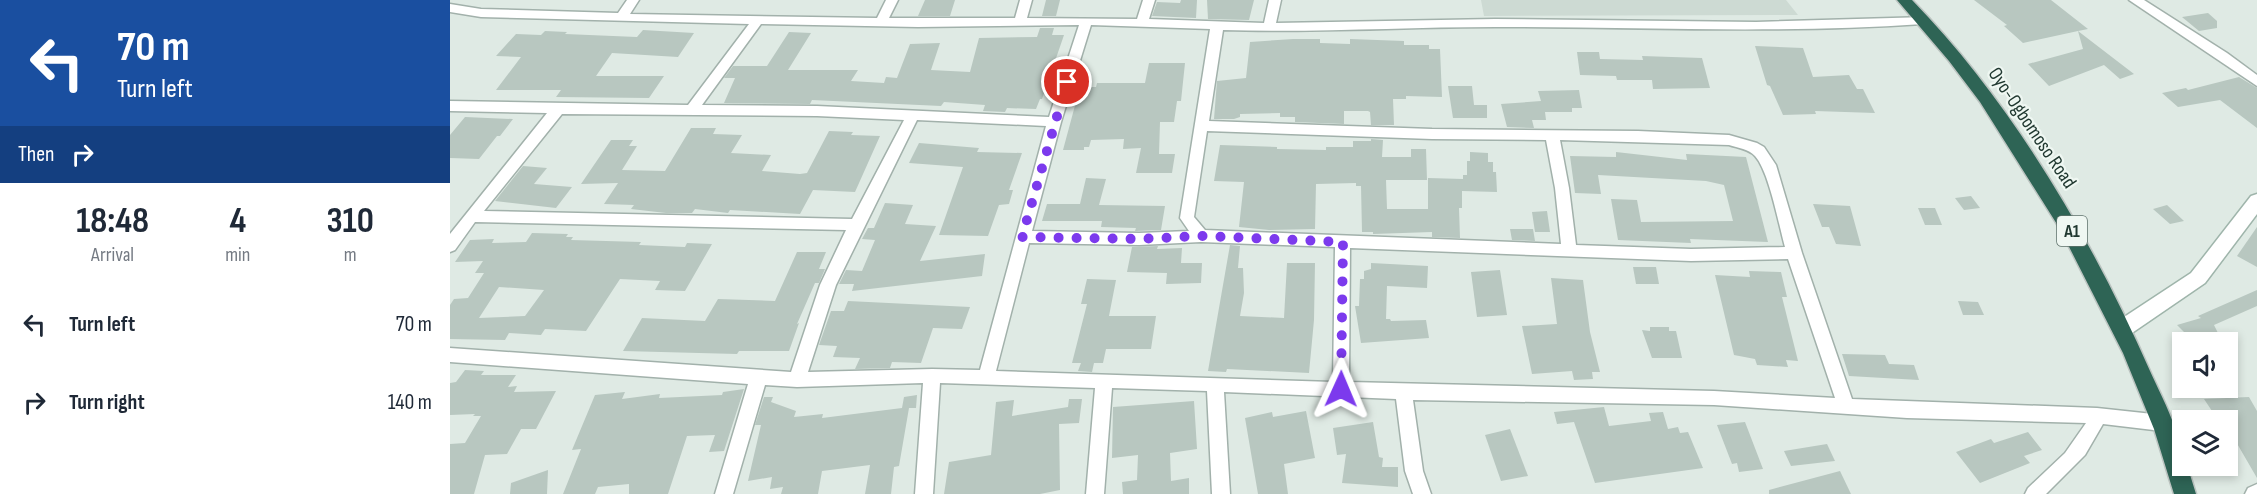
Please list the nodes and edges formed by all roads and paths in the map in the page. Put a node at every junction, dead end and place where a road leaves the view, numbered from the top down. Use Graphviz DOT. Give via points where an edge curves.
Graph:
graph roads {
  1 [pos="633,0"];
  2 [pos="891,0"];
  3 [pos="1026,0"];
  4 [pos="1149,0"];
  5 [pos="1275,0"];
  6 [pos="1904,0"];
  7 [pos="2135,0"];
  8 [pos="450,8"];
  9 [pos="622,16"];
  10 [pos="758,20"];
  11 [pos="1923,20"];
  12 [pos="1086,21"];
  13 [pos="881,22"];
  14 [pos="1020,22"];
  15 [pos="1142,22"];
  16 [pos="1217,25"];
  17 [pos="1269,27"];
  18 [pos="2257,82"];
  19 [pos="450,106"];
  20 [pos="558,109"];
  21 [pos="691,111"];
  22 [pos="912,117"];
  23 [pos="1054,122"];
  24 [pos="1201,126"];
  25 [pos="1552,135"];
  26 [pos="2257,201"];
  27 [pos="471,216"];
  28 [pos="856,225"];
  29 [pos="1201,236"];
  30 [pos="1022,237"];
  31 [pos="1343,242"];
  32 [pos="450,246"];
  33 [pos="1569,251"];
  34 [pos="1794,253"];
  35 [pos="2122,329"];
  36 [pos="450,356"];
  37 [pos="759,376"];
  38 [pos="932,376"];
  39 [pos="986,377"];
  40 [pos="797,380"];
  41 [pos="1104,380"];
  42 [pos="1215,384"];
  43 [pos="1341,389"];
  44 [pos="1404,392"];
  45 [pos="1846,406"];
  46 [pos="2097,416"];
  47 [pos="2162,423"];
  48 [pos="724,494"];
  49 [pos="924,494"];
  50 [pos="1095,494"];
  51 [pos="1221,494"];
  52 [pos="1422,494"];
  53 [pos="2034,494"];
  54 [pos="2185,494"];
  1 -- 9 [label="street"];
  2 -- 13 [label="street"];
  3 -- 14 [label="street"];
  4 -- 15 [label="street"];
  5 -- 17 [label="street"];
  6 -- 11 [label="highway, Oyo-Ogbomoso Road / A1"];
  7 -- 18 [label="street"];
  8 -- 9 [label="street" via="481,13"];
  9 -- 10 [label="street"];
  10 -- 13 [label="street"];
  10 -- 21 [label="street"];
  11 -- 17 [label="street" via="1756,26 1495,23"];
  11 -- 35 [label="highway, Oyo-Ogbomoso Road / A1" via="1962,66 2020,148 2071,228"];
  12 -- 14 [label="street"];
  12 -- 15 [label="street"];
  12 -- 23 [label="street"];
  13 -- 14 [label="street"];
  15 -- 16 [label="street"];
  16 -- 17 [label="street"];
  16 -- 24 [label="street"];
  19 -- 20 [label="street"];
  20 -- 21 [label="street"];
  20 -- 27 [label="street"];
  21 -- 22 [label="street" via="817,111"];
  22 -- 23 [label="street"];
  22 -- 28 [label="street"];
  23 -- 30 [label="street"];
  24 -- 25 [label="street"];
  24 -- 29 [label="street" via="1187,218"];
  25 -- 33 [label="street"];
  25 -- 34 [label="street" via="1729,140 1752,147 1769,165"];
  26 -- 35 [label="street" via="2198,278"];
  27 -- 28 [label="street"];
  27 -- 32 [label="street"];
  28 -- 40 [label="street" via="828,285"];
  29 -- 30 [label="street"];
  29 -- 31 [label="street"];
  30 -- 39 [label="street"];
  31 -- 33 [label="street"];
  31 -- 43 [label="street"];
  33 -- 34 [label="street"];
  34 -- 45 [label="street"];
  35 -- 47 [label="highway, Oyo-Ogbomoso Road / A1"];
  36 -- 37 [label="street"];
  37 -- 40 [label="street"];
  37 -- 48 [label="street"];
  38 -- 39 [label="street"];
  38 -- 40 [label="street"];
  38 -- 49 [label="street"];
  39 -- 41 [label="street"];
  41 -- 42 [label="street"];
  41 -- 50 [label="street"];
  42 -- 43 [label="street"];
  42 -- 51 [label="street"];
  43 -- 44 [label="street"];
  44 -- 45 [label="street" via="1714,398"];
  44 -- 52 [label="street" via="1414,471"];
  45 -- 46 [label="street"];
  46 -- 47 [label="street"];
  46 -- 53 [label="street" via="2093,432 2082,446"];
  47 -- 54 [label="highway, Oyo-Ogbomoso Road / A1"];
}
